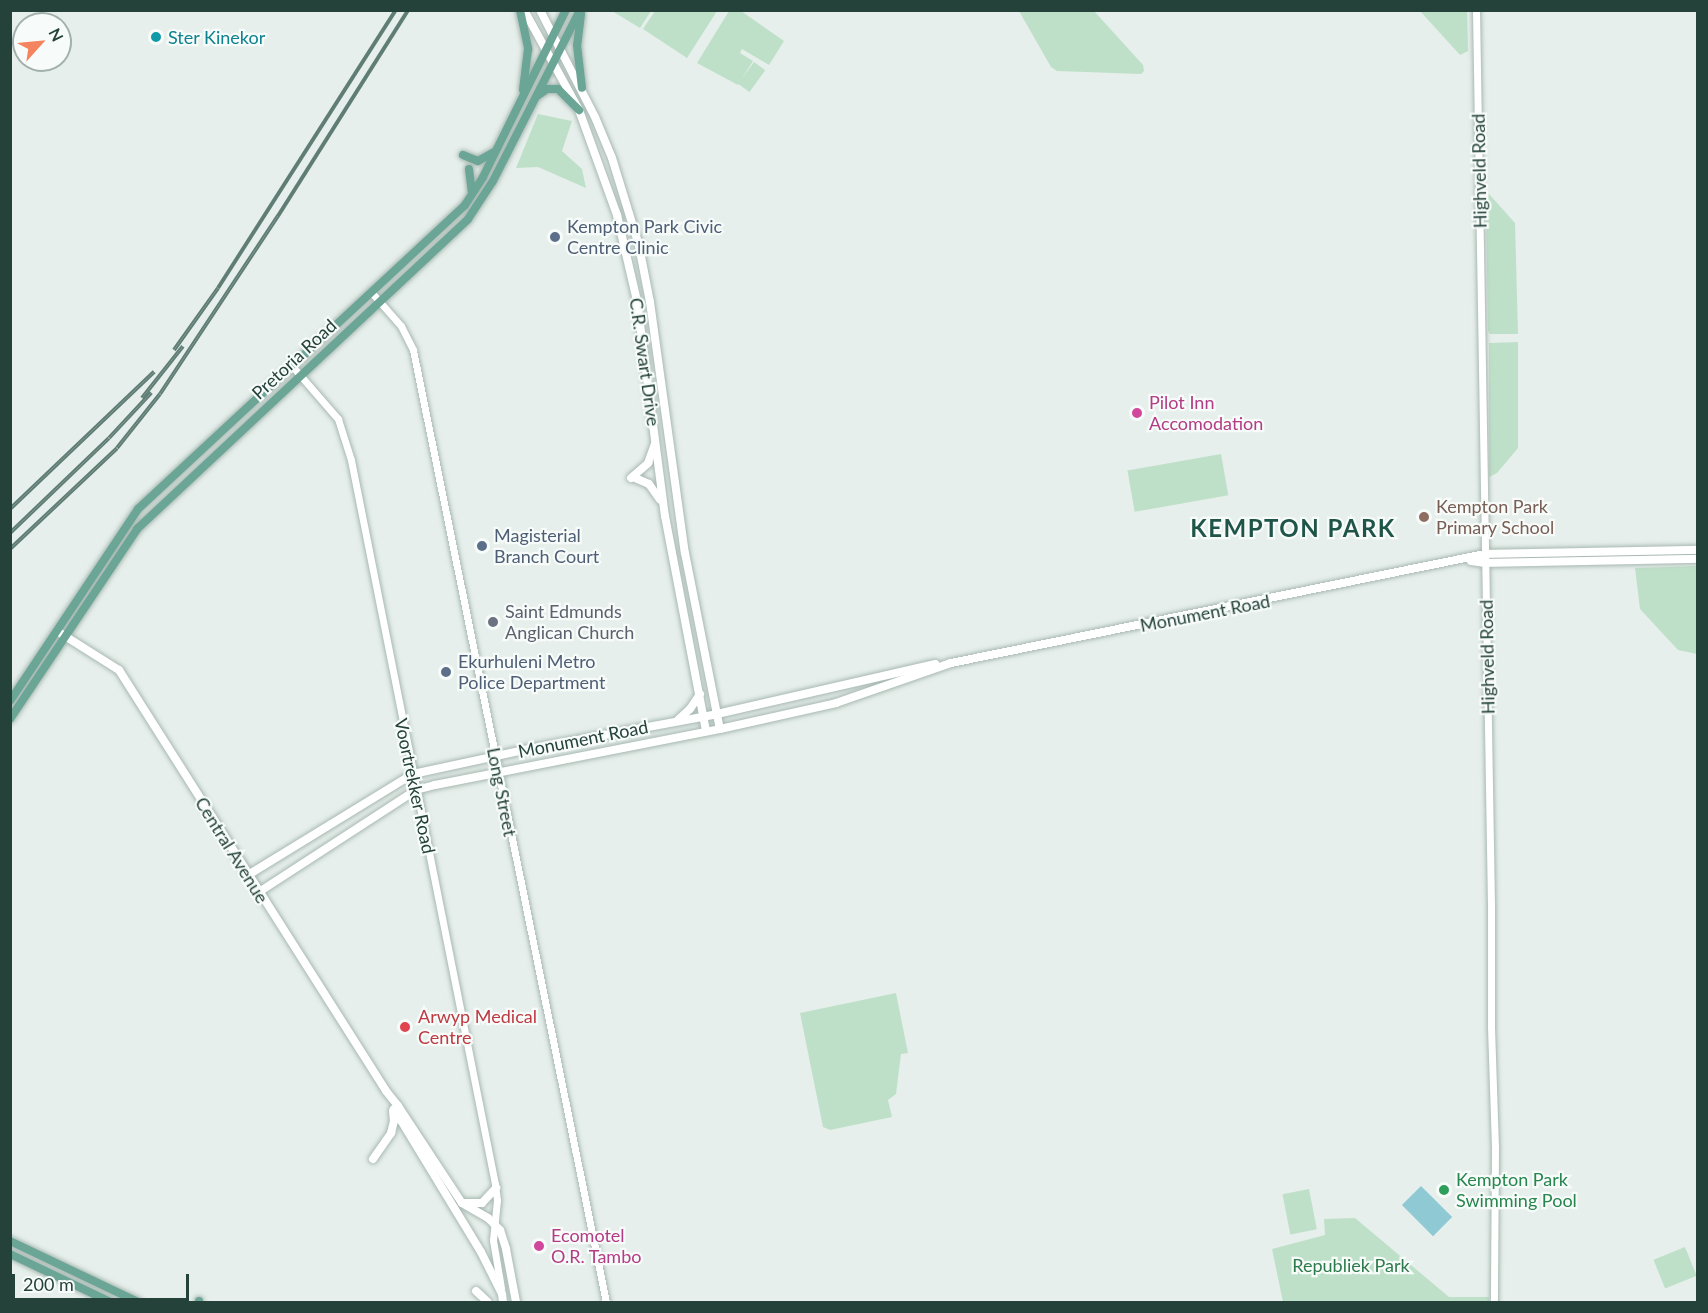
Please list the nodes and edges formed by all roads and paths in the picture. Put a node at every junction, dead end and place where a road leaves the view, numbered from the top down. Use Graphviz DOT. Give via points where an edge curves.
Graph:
graph roads {
  1 [pos="522,10"];
  2 [pos="540,10"];
  3 [pos="566,10"];
  4 [pos="580,10"];
  5 [pos="1476,10"];
  6 [pos="554,34"];
  7 [pos="560,46"];
  8 [pos="546,50"];
  9 [pos="553,62"];
  10 [pos="582,88"];
  11 [pos="534,98"];
  12 [pos="521,102"];
  13 [pos="579,110"];
  14 [pos="495,152"];
  15 [pos="463,155"];
  16 [pos="469,169"];
  17 [pos="472,195"];
  18 [pos="372,293"];
  19 [pos="380,301"];
  20 [pos="293,367"];
  21 [pos="301,375"];
  22 [pos="656,441"];
  23 [pos="665,516"];
  24 [pos="1698,550"];
  25 [pos="1485,559"];
  26 [pos="1698,559"];
  27 [pos="57,631"];
  28 [pos="65,635"];
  29 [pos="942,665"];
  30 [pos="699,694"];
  31 [pos="10,702"];
  32 [pos="717,714"];
  33 [pos="704,717"];
  34 [pos="10,719"];
  35 [pos="674,722"];
  36 [pos="720,729"];
  37 [pos="706,731"];
  38 [pos="494,756"];
  39 [pos="497,771"];
  40 [pos="413,774"];
  41 [pos="417,790"];
  42 [pos="248,875"];
  43 [pos="259,892"];
  44 [pos="386,1092"];
  45 [pos="390,1103"];
  46 [pos="413,1136"];
  47 [pos="373,1159"];
  48 [pos="496,1188"];
  49 [pos="462,1203"];
  50 [pos="494,1222"];
  51 [pos="10,1241"];
  52 [pos="10,1254"];
  53 [pos="476,1291"];
  54 [pos="129,1298"];
  55 [pos="502,1298"];
  56 [pos="110,1302"];
  57 [pos="138,1302"];
  58 [pos="146,1302"];
  59 [pos="488,1302"];
  60 [pos="516,1302"];
  61 [pos="606,1302"];
  62 [pos="1494,1302"];
  1 -- 8 [label="main road, C.R. Swart Drive"];
  1 -- 12 [label="main road" via="528,56"];
  2 -- 6 [label="main road, C.R. Swart Drive"];
  3 -- 6 [label="main road, Pretoria Road"];
  4 -- 7 [label="main road, Pretoria Road"];
  4 -- 10 [label="main road" via="577,45"];
  5 -- 25 [label="street, Highveld Road"];
  6 -- 7 [label="main road, C.R. Swart Drive"];
  6 -- 8 [label="main road, Pretoria Road"];
  7 -- 9 [label="main road, Pretoria Road"];
  7 -- 10 [label="main road, C.R. Swart Drive"];
  8 -- 9 [label="main road, C.R. Swart Drive"];
  8 -- 12 [label="main road, Pretoria Road"];
  9 -- 11 [label="main road, Pretoria Road"];
  9 -- 13 [label="main road, C.R. Swart Drive"];
  10 -- 32 [label="main road, C.R. Swart Drive" via="612,158 639,246 683,542"];
  11 -- 13 [label="main road" via="547,89 558,89"];
  11 -- 19 [label="main road, Pretoria Road" via="493,181 468,219"];
  12 -- 14 [label="main road, Pretoria Road"];
  13 -- 22 [label="main road, C.R. Swart Drive" via="614,206 637,301"];
  14 -- 15 [label="main road" via="478,161"];
  14 -- 17 [label="main road, Pretoria Road"];
  16 -- 17 [label="main road"];
  17 -- 18 [label="main road, Pretoria Road" via="454,218"];
  18 -- 19 [label="street, Long Street"];
  18 -- 20 [label="main road, Pretoria Road"];
  19 -- 21 [label="main road, Pretoria Road"];
  19 -- 38 [label="street, Long Street" via="401,326 413,350"];
  20 -- 21 [label="street, Voortrekker Road"];
  20 -- 27 [label="main road, Pretoria Road" via="134,514"];
  21 -- 28 [label="main road, Pretoria Road" via="137,529"];
  21 -- 40 [label="street, Voortrekker Road" via="338,419 344,434"];
  22 -- 23 [label="main road, C.R. Swart Drive"];
  22 -- 23 [label="main road" via="648,463 632,477 655,490"];
  23 -- 30 [label="main road, C.R. Swart Drive"];
  24 -- 25 [label="main road, Monument Road"];
  25 -- 26 [label="main road, Monument Road"];
  25 -- 29 [label="main road, Monument Road"];
  25 -- 62 [label="street, Highveld Road"];
  27 -- 28 [label="main road, Central Avenue"];
  27 -- 31 [label="main road, Pretoria Road"];
  28 -- 34 [label="main road, Pretoria Road"];
  28 -- 42 [label="main road, Central Avenue" via="119,670"];
  29 -- 32 [label="main road, Monument Road"];
  29 -- 36 [label="main road, Monument Road" via="846,701"];
  30 -- 33 [label="main road, C.R. Swart Drive"];
  30 -- 35 [label="main road" via="690,709"];
  32 -- 33 [label="main road, Monument Road"];
  32 -- 36 [label="main road, C.R. Swart Drive"];
  33 -- 35 [label="main road, Monument Road"];
  33 -- 37 [label="main road, C.R. Swart Drive"];
  35 -- 38 [label="main road, Monument Road"];
  36 -- 37 [label="main road, Monument Road"];
  37 -- 39 [label="main road, Monument Road"];
  38 -- 39 [label="street, Long Street"];
  38 -- 40 [label="main road, Monument Road"];
  39 -- 41 [label="main road, Monument Road"];
  39 -- 61 [label="street, Long Street"];
  40 -- 41 [label="street, Voortrekker Road"];
  40 -- 42 [label="main road, Monument Road"];
  41 -- 43 [label="main road, Monument Road"];
  41 -- 48 [label="street, Voortrekker Road"];
  42 -- 43 [label="main road, Central Avenue"];
  43 -- 44 [label="main road, Central Avenue"];
  44 -- 45 [label="main road, Central Avenue"];
  44 -- 46 [label="main road, Central Avenue"];
  45 -- 46 [label="main road, Central Avenue"];
  45 -- 47 [label="main road" via="394,1127 388,1142"];
  46 -- 49 [label="main road"];
  46 -- 55 [label="main road, Central Avenue" via="481,1252"];
  48 -- 49 [label="main road" via="483,1203"];
  48 -- 50 [label="street, Voortrekker Road"];
  49 -- 50 [label="main road"];
  50 -- 55 [label="street"];
  50 -- 60 [label="main road, Voortrekker Road" via="503,1236"];
  51 -- 54 [label="main road"];
  52 -- 56 [label="main road"];
  53 -- 59 [label="main road"];
  54 -- 57 [label="main road"];
  54 -- 58 [label="main road"];
}
